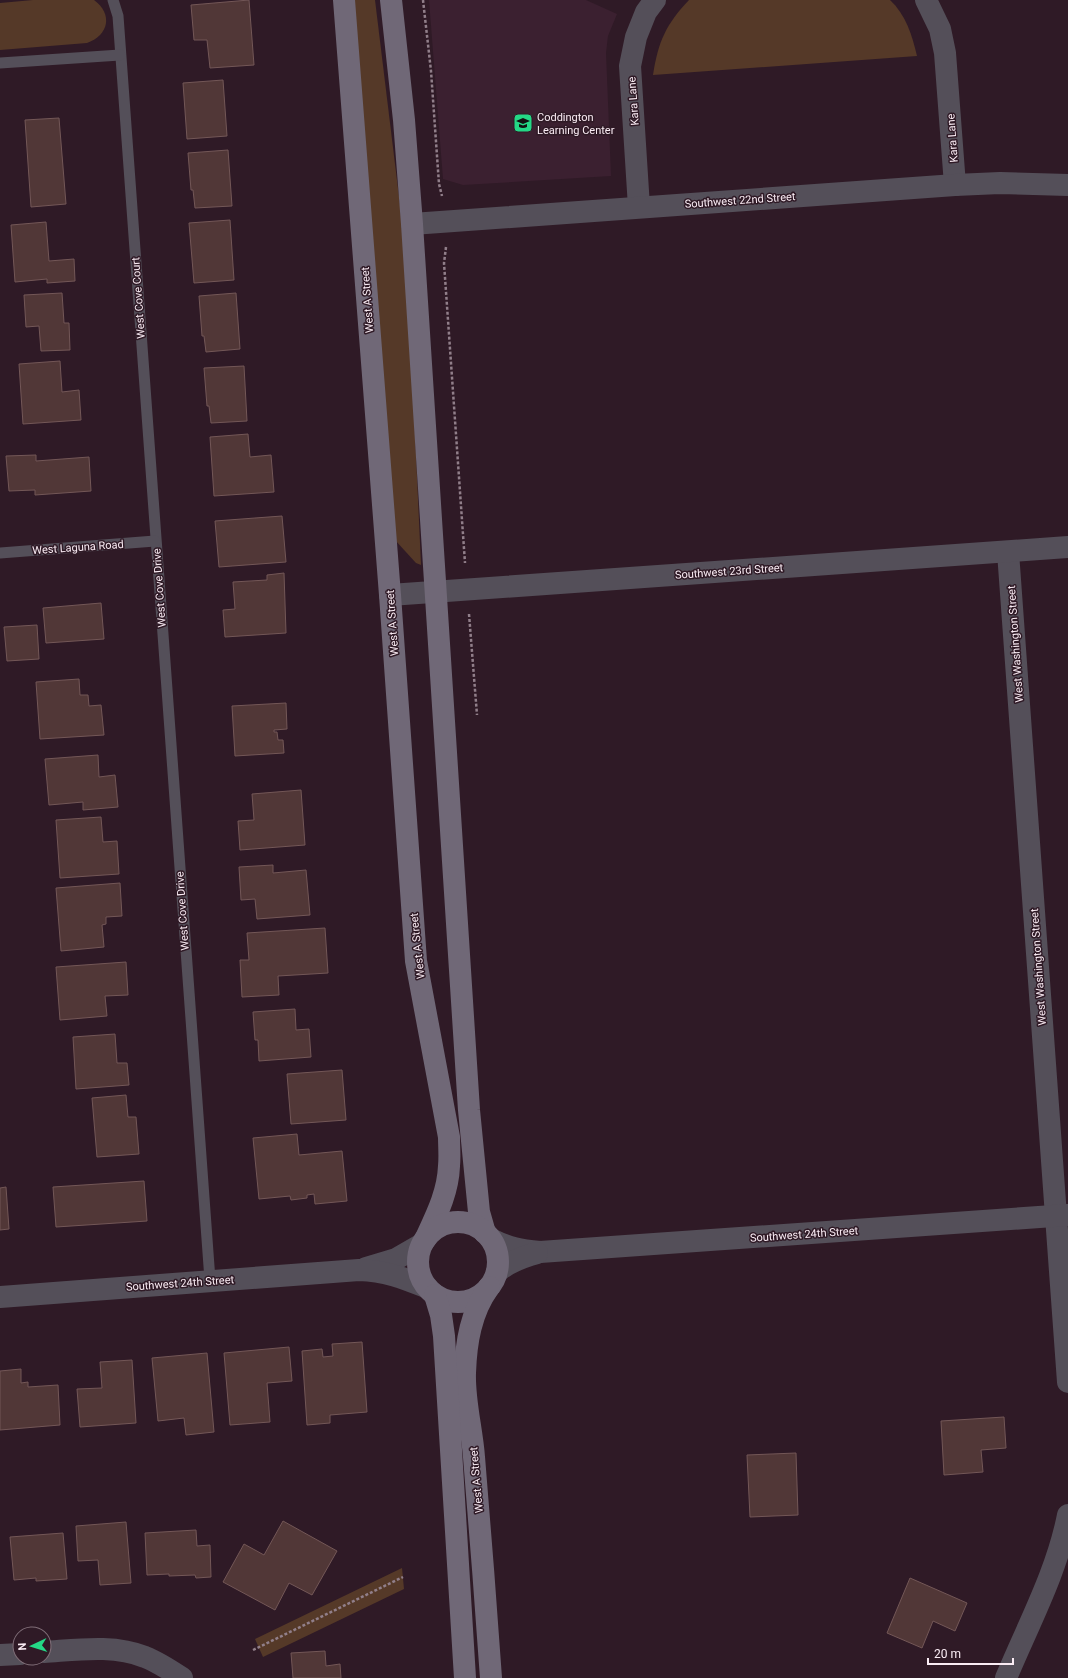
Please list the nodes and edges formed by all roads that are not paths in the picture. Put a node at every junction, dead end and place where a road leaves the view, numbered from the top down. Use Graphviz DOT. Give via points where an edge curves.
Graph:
graph roads {
  1 [pos="113,0"];
  2 [pos="344,0"];
  3 [pos="391,0"];
  4 [pos="655,0"];
  5 [pos="926,0"];
  6 [pos="120,55"];
  7 [pos="0,63"];
  8 [pos="955,185"];
  9 [pos="1068,185"];
  10 [pos="639,207"];
  11 [pos="412,224"];
  12 [pos="155,541"];
  13 [pos="1068,547"];
  14 [pos="1008,552"];
  15 [pos="0,553"];
  16 [pos="437,593"];
  17 [pos="390,596"];
  18 [pos="1062,1216"];
  19 [pos="488,1236"];
  20 [pos="423,1242"];
  21 [pos="540,1252"];
  22 [pos="359,1270"];
  23 [pos="210,1280"];
  24 [pos="493,1280"];
  25 [pos="431,1292"];
  26 [pos="0,1297"];
  27 [pos="1068,1382"];
  28 [pos="1067,1527"];
  29 [pos="52,1652"];
  30 [pos="12,1654"];
  31 [pos="0,1655"];
  32 [pos="182,1678"];
  33 [pos="466,1678"];
  34 [pos="491,1678"];
  35 [pos="1006,1678"];
  1 -- 6 [label="lane, West Cove Court" via="118,16"];
  2 -- 17 [label="main road, West A Street"];
  3 -- 11 [label="main road"];
  4 -- 10 [label="street, Kara Lane" via="646,12 636,37 630,66"];
  5 -- 8 [label="street, Kara Lane" via="940,29 945,54"];
  6 -- 7 [label="lane"];
  6 -- 12 [label="lane, West Cove Court"];
  8 -- 9 [label="street, Southwest 22nd Street"];
  8 -- 10 [label="street, Southwest 22nd Street"];
  10 -- 11 [label="street, Southwest 22nd Street"];
  11 -- 16 [label="main road"];
  12 -- 15 [label="lane, West Laguna Road"];
  12 -- 23 [label="lane, West Cove Drive"];
  13 -- 14 [label="street, Southwest 23rd Street"];
  14 -- 16 [label="street, Southwest 23rd Street"];
  14 -- 18 [label="street, West Washington Street"];
  16 -- 17 [label="street, Southwest 23rd Street"];
  16 -- 19 [label="main road" via="469,1110 479,1212"];
  17 -- 20 [label="main road, West A Street" via="416,961 449,1137 450,1165 446,1187 440,1208"];
  18 -- 21 [label="street, Southwest 24th Street"];
  18 -- 27 [label="street, West Washington Street"];
  19 -- 20 [label="main road" via="474,1225 460,1222 446,1224 434,1230"];
  19 -- 21 [label="street, Southwest 24th Street" via="520,1250"];
  19 -- 24 [label="main road" via="496,1250 498,1261"];
  20 -- 22 [label="street, Southwest 24th Street" via="396,1259"];
  20 -- 25 [label="main road" via="418,1255 418,1267"];
  21 -- 24 [label="street, Southwest 24th Street" via="513,1261"];
  22 -- 23 [label="street, Southwest 24th Street"];
  22 -- 25 [label="street, Southwest 24th Street" via="378,1270"];
  23 -- 26 [label="street, Southwest 24th Street"];
  24 -- 25 [label="main road" via="480,1295 470,1300 446,1300"];
  24 -- 34 [label="main road, West A Street" via="472,1317 465,1373 466,1400 473,1443"];
  25 -- 33 [label="main road, West A Street" via="441,1315 444,1336"];
  28 -- 35 [label="street"];
  29 -- 32 [label="street" via="124,1651 144,1656"];
  30 -- 31 [label="street"];
}
